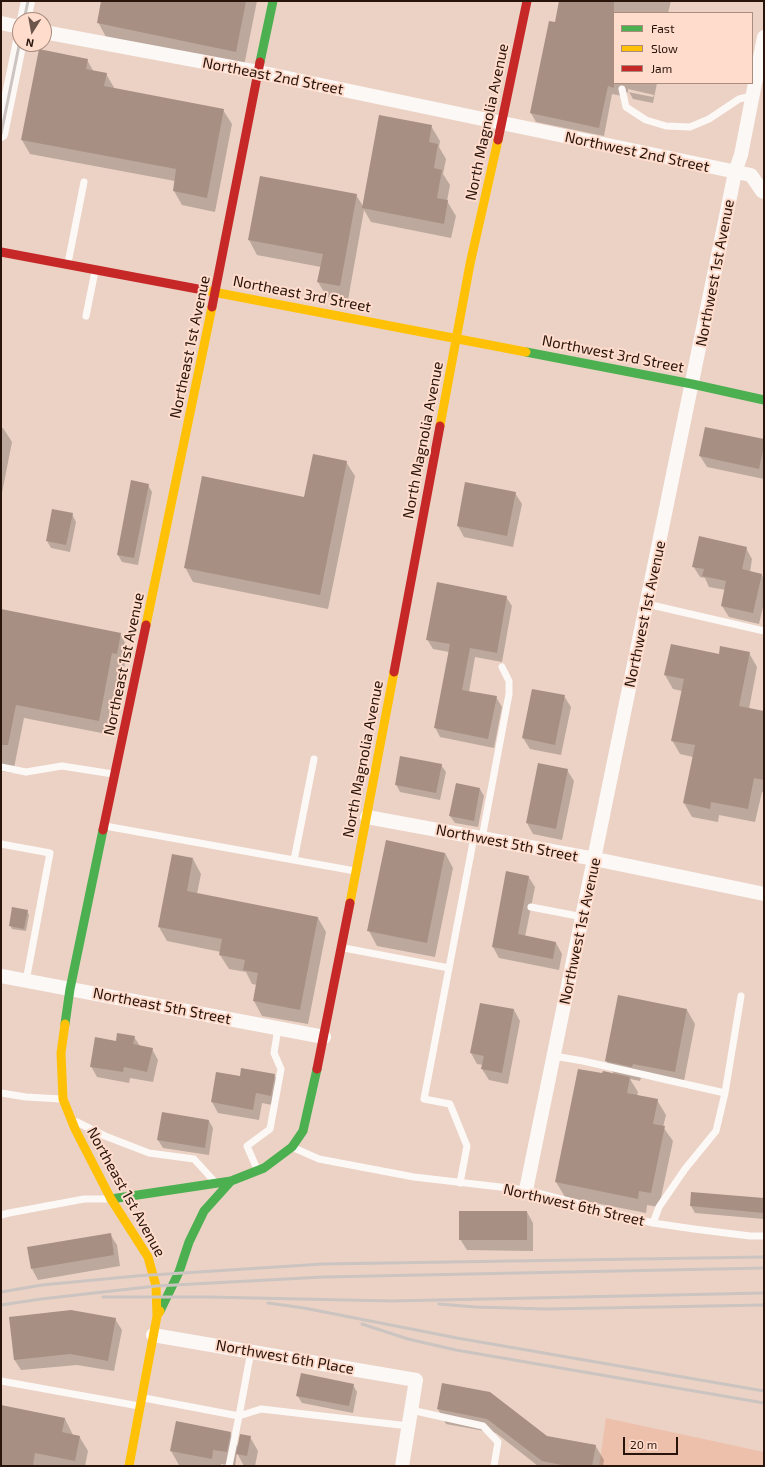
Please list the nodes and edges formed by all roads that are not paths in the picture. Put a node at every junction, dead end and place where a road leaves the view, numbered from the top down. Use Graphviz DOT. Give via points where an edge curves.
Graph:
graph roads {
  1 [pos="28,1"];
  2 [pos="273,1"];
  3 [pos="527,1"];
  4 [pos="26,12"];
  5 [pos="1,23"];
  6 [pos="12,25"];
  7 [pos="52,33"];
  8 [pos="764,37"];
  9 [pos="18,52"];
  10 [pos="258,72"];
  11 [pos="754,74"];
  12 [pos="622,89"];
  13 [pos="752,96"];
  14 [pos="502,124"];
  15 [pos="1,134"];
  16 [pos="735,172"];
  17 [pos="84,182"];
  18 [pos="764,192"];
  19 [pos="1,252"];
  20 [pos="68,264"];
  21 [pos="95,270"];
  22 [pos="216,292"];
  23 [pos="86,316"];
  24 [pos="456,338"];
  25 [pos="692,384"];
  26 [pos="764,400"];
  27 [pos="647,604"];
  28 [pos="764,631"];
  29 [pos="502,667"];
  30 [pos="314,759"];
  31 [pos="1,767"];
  32 [pos="116,775"];
  33 [pos="367,817"];
  34 [pos="105,826"];
  35 [pos="478,838"];
  36 [pos="1,844"];
  37 [pos="595,859"];
  38 [pos="294,860"];
  39 [pos="356,871"];
  40 [pos="764,894"];
  41 [pos="531,907"];
  42 [pos="583,917"];
  43 [pos="341,948"];
  44 [pos="449,968"];
  45 [pos="1,976"];
  46 [pos="26,981"];
  47 [pos="70,989"];
  48 [pos="741,996"];
  49 [pos="278,1028"];
  50 [pos="324,1037"];
  51 [pos="554,1056"];
  52 [pos="725,1092"];
  53 [pos="1,1093"];
  54 [pos="63,1099"];
  55 [pos="71,1120"];
  56 [pos="292,1147"];
  57 [pos="258,1170"];
  58 [pos="231,1181"];
  59 [pos="460,1182"];
  60 [pos="215,1183"];
  61 [pos="526,1190"];
  62 [pos="112,1199"];
  63 [pos="1,1216"];
  64 [pos="653,1223"];
  65 [pos="764,1236"];
  66 [pos="158,1316"];
  67 [pos="153,1335"];
  68 [pos="251,1351"];
  69 [pos="1,1381"];
  70 [pos="141,1402"];
  71 [pos="411,1410"];
  72 [pos="239,1416"];
  73 [pos="409,1426"];
  74 [pos="129,1466"];
  75 [pos="229,1466"];
  76 [pos="402,1466"];
  77 [pos="494,1466"];
  1 -- 4 [label="street"];
  2 -- 10 [label="main road, Northeast 1st Avenue"];
  3 -- 14 [label="main road, North Magnolia Avenue"];
  5 -- 6 [label="street"];
  7 -- 10 [label="street, Northeast 2nd Street"];
  8 -- 11 [label="street, Northwest 1st Avenue"];
  9 -- 15 [label="street"];
  10 -- 14 [label="street, Northeast 2nd Street"];
  10 -- 22 [label="main road, Northeast 1st Avenue"];
  11 -- 13 [label="street, Northwest 1st Avenue"];
  12 -- 13 [label="lane" via="626,107 646,120 666,126 690,127 710,119 739,99"];
  13 -- 16 [label="street, Northwest 1st Avenue" via="741,155"];
  14 -- 16 [label="street, Northwest 2nd Street"];
  14 -- 24 [label="main road, North Magnolia Avenue"];
  16 -- 18 [label="street, Northwest 2nd Street" via="751,175"];
  16 -- 25 [label="street, Northwest 1st Avenue"];
  17 -- 20 [label="lane"];
  19 -- 20 [label="main road, Northeast 3rd Street"];
  20 -- 21 [label="main road, Northeast 3rd Street"];
  21 -- 22 [label="main road, Northeast 3rd Street"];
  21 -- 23 [label="lane"];
  22 -- 24 [label="main road, Northeast 3rd Street"];
  22 -- 32 [label="main road, Northeast 1st Avenue"];
  24 -- 25 [label="main road, Northwest 3rd Street"];
  24 -- 33 [label="main road, North Magnolia Avenue"];
  25 -- 26 [label="main road, Northwest 3rd Street"];
  25 -- 27 [label="street, Northwest 1st Avenue"];
  27 -- 28 [label="lane"];
  27 -- 37 [label="street, Northwest 1st Avenue"];
  29 -- 35 [label="lane" via="509,681 509,694"];
  30 -- 38 [label="lane"];
  31 -- 32 [label="lane" via="26,772 62,766"];
  32 -- 34 [label="main road, Northeast 1st Avenue"];
  33 -- 35 [label="street, Northwest 5th Street"];
  33 -- 39 [label="main road, North Magnolia Avenue"];
  34 -- 38 [label="lane"];
  34 -- 47 [label="main road, Northeast 1st Avenue"];
  35 -- 37 [label="street, Northwest 5th Street"];
  35 -- 44 [label="lane"];
  36 -- 46 [label="lane" via="50,853"];
  37 -- 40 [label="street, Northwest 5th Street"];
  37 -- 42 [label="street, Northwest 1st Avenue"];
  38 -- 39 [label="lane"];
  39 -- 43 [label="main road, North Magnolia Avenue"];
  41 -- 42 [label="lane"];
  42 -- 51 [label="street, Northwest 1st Avenue"];
  43 -- 44 [label="lane"];
  43 -- 50 [label="main road, North Magnolia Avenue"];
  44 -- 59 [label="lane" via="424,1099 450,1104 467,1146"];
  45 -- 46 [label="street, Northeast 5th Street"];
  46 -- 47 [label="street, Northeast 5th Street"];
  47 -- 49 [label="street, Northeast 5th Street"];
  47 -- 54 [label="main road, Northeast 1st Avenue" via="61,1053"];
  48 -- 52 [label="lane"];
  49 -- 50 [label="street, Northeast 5th Street"];
  49 -- 57 [label="lane" via="274,1053 281,1069 270,1129 247,1146"];
  50 -- 56 [label="main road, North Magnolia Avenue" via="303,1131"];
  51 -- 52 [label="lane"];
  51 -- 61 [label="street, Northwest 1st Avenue"];
  52 -- 64 [label="lane" via="716,1130 659,1206"];
  53 -- 54 [label="lane"];
  54 -- 55 [label="main road, Northeast 1st Avenue"];
  55 -- 60 [label="lane" via="149,1153 194,1159"];
  55 -- 62 [label="main road, Northeast 1st Avenue"];
  56 -- 57 [label="main road, North Magnolia Avenue"];
  56 -- 59 [label="lane, Northwest 6th Street" via="319,1159 414,1177"];
  57 -- 58 [label="main road, North Magnolia Avenue"];
  58 -- 60 [label="main road"];
  58 -- 66 [label="main road, North Magnolia Avenue" via="204,1211"];
  59 -- 61 [label="lane, Northwest 6th Street"];
  60 -- 62 [label="main road"];
  61 -- 64 [label="lane, Northwest 6th Street"];
  62 -- 63 [label="lane" via="84,1199 9,1212"];
  62 -- 66 [label="main road, Northeast 1st Avenue" via="148,1257 156,1286"];
  64 -- 65 [label="lane, Northwest 6th Street" via="694,1230"];
  66 -- 67 [label="main road, North Magnolia Avenue"];
  67 -- 68 [label="street, Northwest 6th Place"];
  67 -- 70 [label="main road, North Magnolia Avenue"];
  68 -- 71 [label="street, Northwest 6th Place" via="416,1380"];
  68 -- 72 [label="lane"];
  69 -- 70 [label="lane"];
  70 -- 72 [label="lane"];
  70 -- 74 [label="main road, North Magnolia Avenue"];
  71 -- 73 [label="street"];
  71 -- 77 [label="lane" via="483,1426 498,1442"];
  72 -- 73 [label="lane" via="261,1409"];
  72 -- 75 [label="lane"];
  73 -- 76 [label="street"];
}
